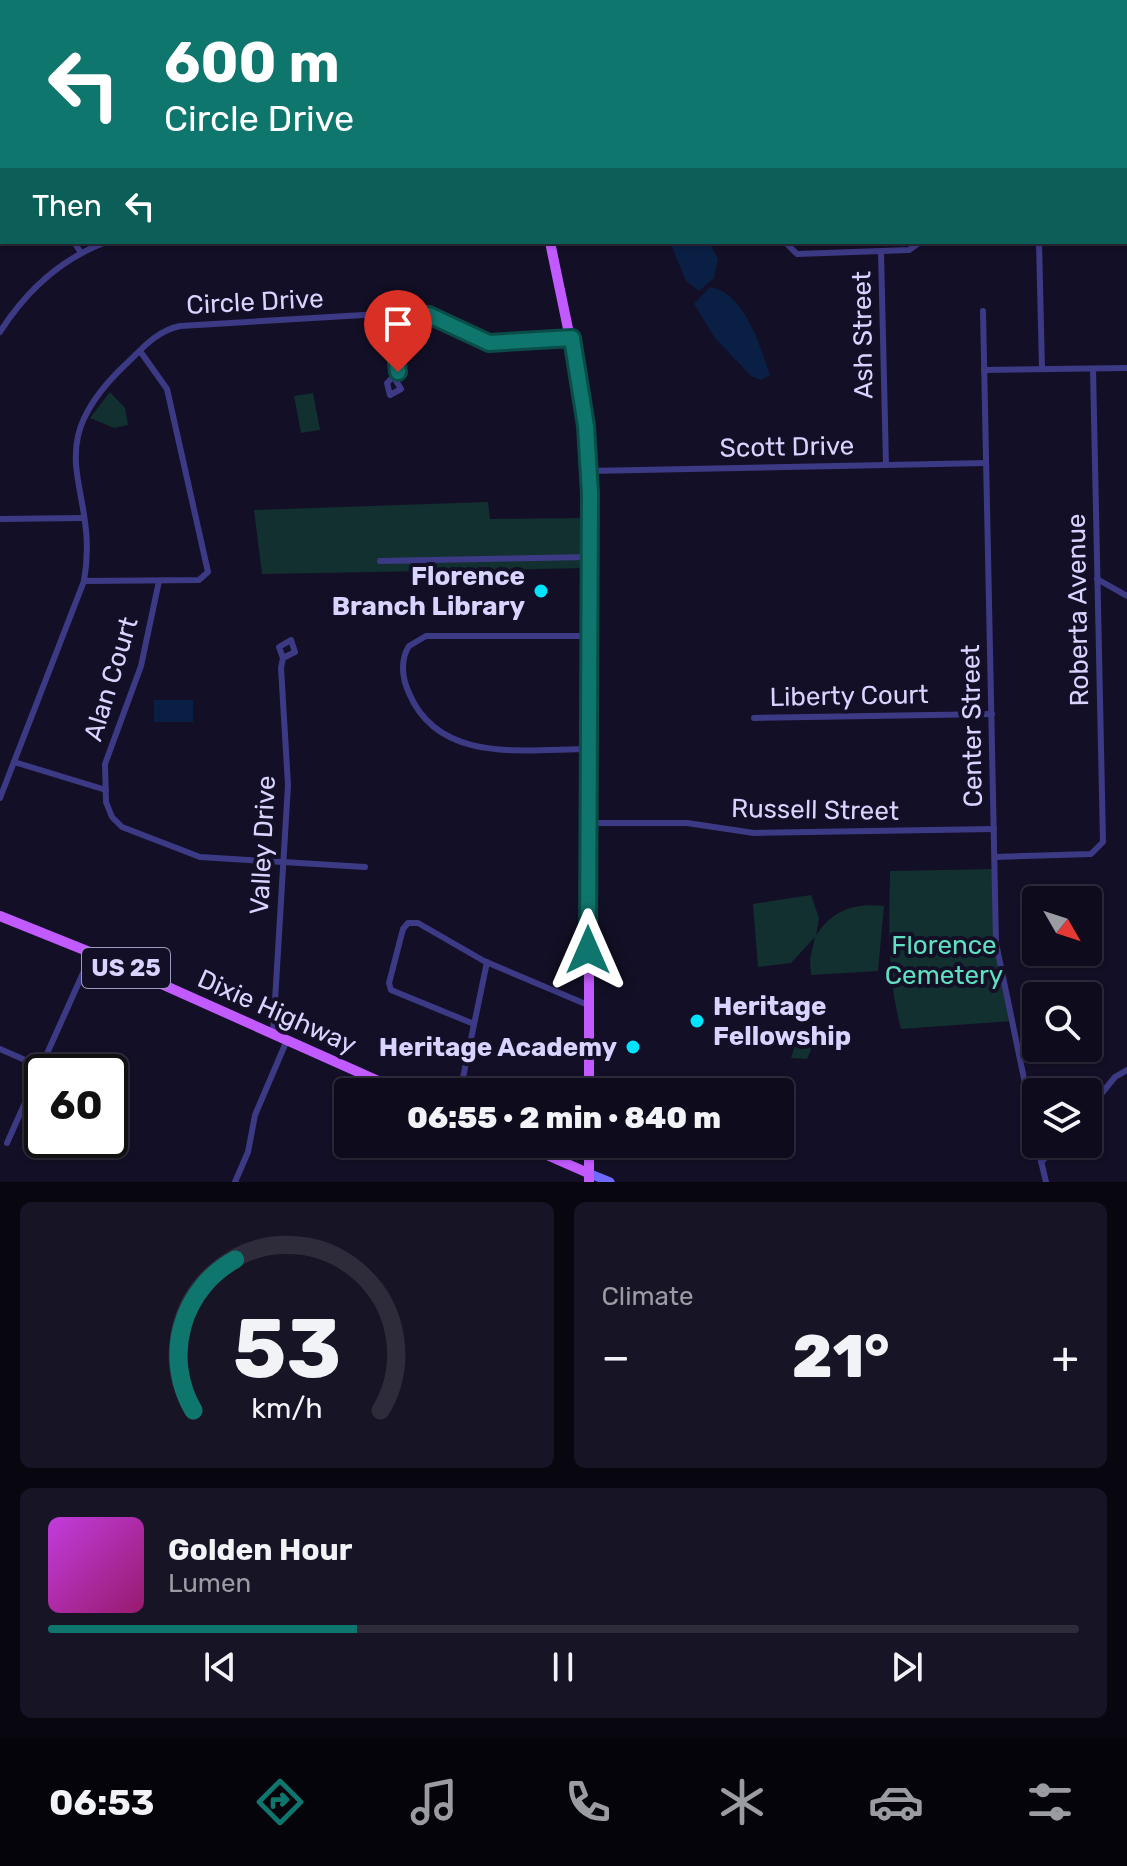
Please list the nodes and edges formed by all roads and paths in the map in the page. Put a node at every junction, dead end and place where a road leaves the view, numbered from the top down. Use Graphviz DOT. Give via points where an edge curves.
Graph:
graph roads {
  1 [pos="75,244"];
  2 [pos="101,244"];
  3 [pos="550,244"];
  4 [pos="786,244"];
  5 [pos="917,244"];
  6 [pos="1039,244"];
  7 [pos="881,252"];
  8 [pos="81,253"];
  9 [pos="983,311"];
  10 [pos="392,315"];
  11 [pos="0,332"];
  12 [pos="572,338"];
  13 [pos="140,351"];
  14 [pos="1127,368"];
  15 [pos="1042,369"];
  16 [pos="1093,369"];
  17 [pos="984,370"];
  18 [pos="395,379"];
  19 [pos="986,463"];
  20 [pos="886,465"];
  21 [pos="589,471"];
  22 [pos="82,518"];
  23 [pos="0,519"];
  24 [pos="590,557"];
  25 [pos="380,561"];
  26 [pos="1097,579"];
  27 [pos="84,581"];
  28 [pos="159,581"];
  29 [pos="1127,596"];
  30 [pos="590,636"];
  31 [pos="283,658"];
  32 [pos="992,714"];
  33 [pos="754,718"];
  34 [pos="589,749"];
  35 [pos="14,762"];
  36 [pos="106,790"];
  37 [pos="0,798"];
  38 [pos="589,823"];
  39 [pos="994,829"];
  40 [pos="995,857"];
  41 [pos="283,863"];
  42 [pos="365,867"];
  43 [pos="0,916"];
  44 [pos="92,953"];
  45 [pos="487,962"];
  46 [pos="588,1005"];
  47 [pos="474,1024"];
  48 [pos="273,1034"];
  49 [pos="287,1040"];
  50 [pos="0,1049"];
  51 [pos="47,1054"];
  52 [pos="24,1060"];
  53 [pos="1127,1070"];
  54 [pos="372,1078"];
  55 [pos="463,1078"];
  56 [pos="589,1078"];
  57 [pos="1024,1078"];
  58 [pos="1102,1093"];
  59 [pos="24,1105"];
  60 [pos="7,1143"];
  61 [pos="550,1158"];
  62 [pos="1040,1158"];
  63 [pos="1045,1158"];
  64 [pos="1041,1162"];
  65 [pos="588,1177"];
  66 [pos="235,1182"];
  67 [pos="610,1182"];
  68 [pos="1046,1182"];
  1 -- 8 [label="street"];
  2 -- 8 [label="street"];
  3 -- 12 [label="main road"];
  4 -- 7 [label="street" via="797,254"];
  5 -- 7 [label="street" via="909,250"];
  6 -- 15 [label="street"];
  7 -- 20 [label="street, Ash Street"];
  8 -- 11 [label="street" via="42,280"];
  9 -- 17 [label="street, Center Street"];
  10 -- 12 [label="street, Circle Drive" via="429,315 489,343"];
  10 -- 13 [label="street, Circle Drive" via="180,326 163,331"];
  10 -- 18 [label="street"];
  12 -- 21 [label="main road"];
  13 -- 22 [label="street, Circle Drive" via="96,395 80,422 75,455"];
  13 -- 28 [label="street" via="167,389 208,568 199,580"];
  14 -- 16 [label="street"];
  15 -- 16 [label="street"];
  15 -- 17 [label="street"];
  16 -- 26 [label="street, Roberta Avenue"];
  17 -- 19 [label="street, Center Street"];
  19 -- 20 [label="street, Scott Drive"];
  19 -- 32 [label="street, Center Street"];
  20 -- 21 [label="street, Scott Drive"];
  21 -- 24 [label="main road"];
  22 -- 23 [label="street"];
  22 -- 27 [label="street, Circle Drive"];
  24 -- 25 [label="street"];
  24 -- 30 [label="main road"];
  26 -- 29 [label="street"];
  26 -- 40 [label="street, Roberta Avenue" via="1103,842 1091,854"];
  27 -- 28 [label="street"];
  27 -- 35 [label="street, Circle Drive"];
  28 -- 36 [label="street, Alan Court" via="141,666 107,756"];
  30 -- 34 [label="main road"];
  30 -- 34 [label="street" via="426,636 409,646 403,666 416,707 452,740 485,748"];
  31 -- 41 [label="street, Valley Drive" via="288,785"];
  32 -- 33 [label="street, Liberty Court"];
  32 -- 39 [label="street, Center Street"];
  34 -- 38 [label="main road"];
  35 -- 36 [label="street"];
  35 -- 37 [label="street, Circle Drive"];
  36 -- 41 [label="street" via="109,813 128,829 200,857"];
  38 -- 39 [label="street, Russell Street" via="687,823 754,833"];
  38 -- 46 [label="main road"];
  39 -- 40 [label="street, Center Street"];
  40 -- 57 [label="street, Center Street" via="996,943"];
  41 -- 42 [label="street"];
  41 -- 48 [label="street, Valley Drive"];
  43 -- 44 [label="main road, Dixie Highway / US 25"];
  44 -- 48 [label="main road, Dixie Highway / US 25"];
  44 -- 51 [label="street"];
  45 -- 46 [label="street"];
  45 -- 47 [label="street"];
  45 -- 47 [label="street" via="418,923 408,923 389,983 391,990"];
  46 -- 56 [label="main road"];
  47 -- 55 [label="street"];
  48 -- 49 [label="main road, Dixie Highway / US 25"];
  49 -- 54 [label="main road, Dixie Highway / US 25"];
  49 -- 66 [label="street" via="255,1115"];
  50 -- 52 [label="street"];
  53 -- 58 [label="street"];
  59 -- 60 [label="street"];
  61 -- 65 [label="main road"];
  62 -- 64 [label="street"];
  63 -- 64 [label="street"];
  64 -- 68 [label="street"];
  65 -- 67 [label="street"];
}
